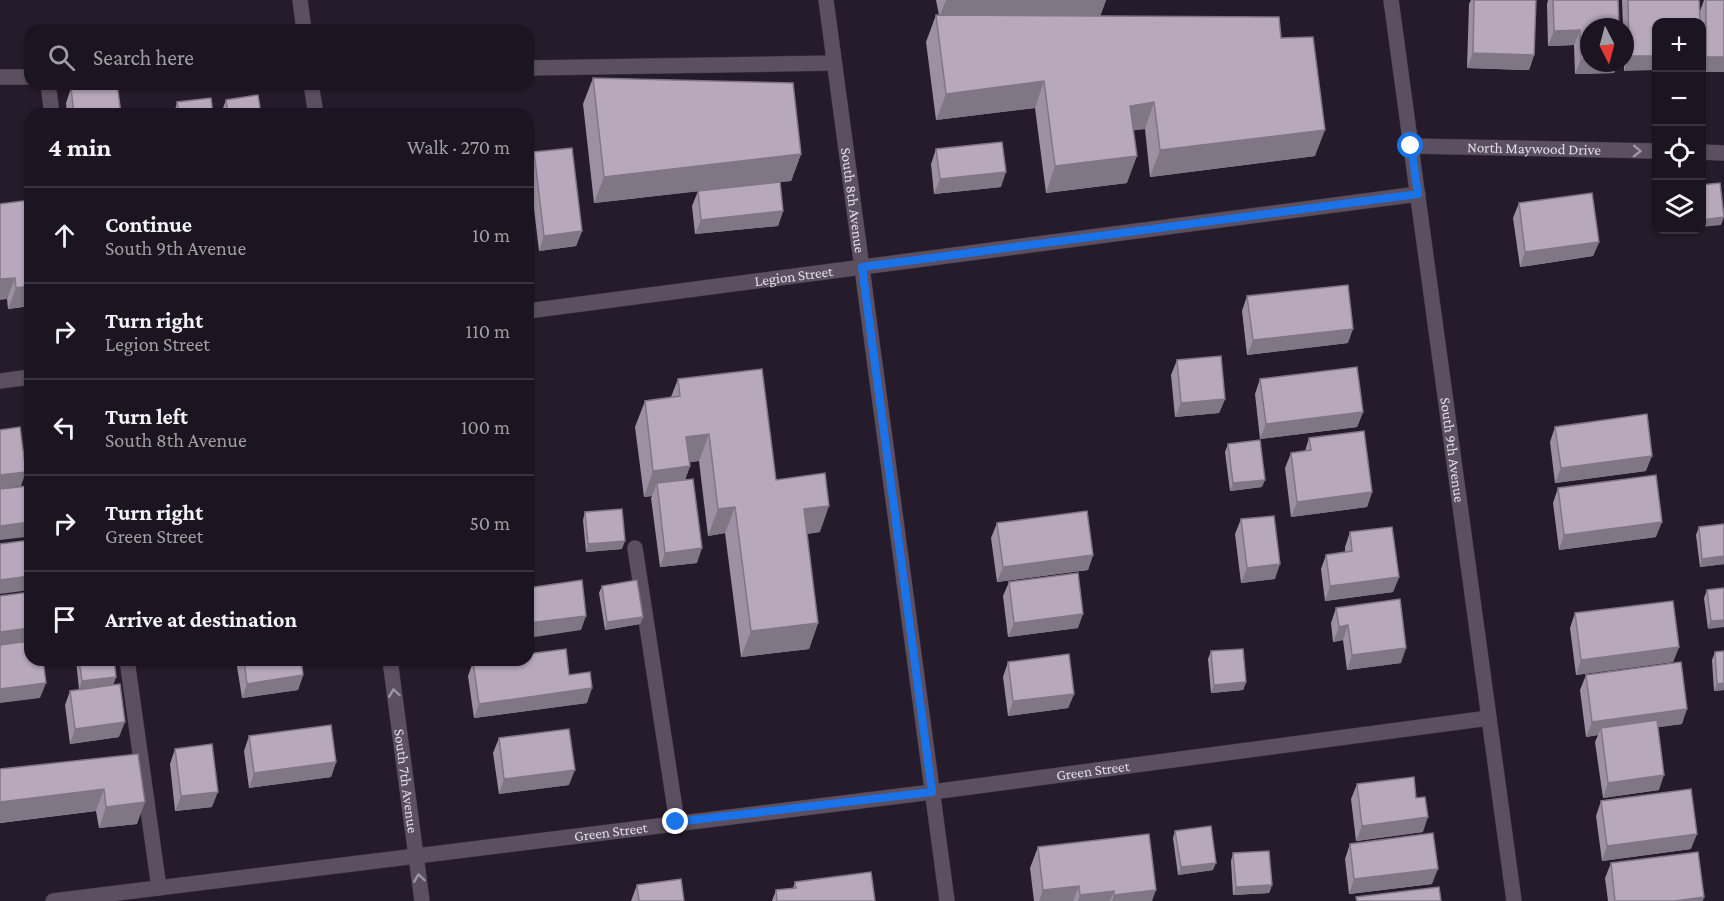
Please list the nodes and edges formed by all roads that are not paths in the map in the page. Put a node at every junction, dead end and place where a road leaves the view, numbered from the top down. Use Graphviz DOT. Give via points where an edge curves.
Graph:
graph roads {
  1 [pos="300,0"];
  2 [pos="826,0"];
  3 [pos="1391,0"];
  4 [pos="303,24"];
  5 [pos="834,63"];
  6 [pos="534,68"];
  7 [pos="0,77"];
  8 [pos="24,77"];
  9 [pos="49,90"];
  10 [pos="312,90"];
  11 [pos="51,108"];
  12 [pos="315,108"];
  13 [pos="1411,146"];
  14 [pos="1652,151"];
  15 [pos="1706,152"];
  16 [pos="1724,153"];
  17 [pos="1418,194"];
  18 [pos="862,267"];
  19 [pos="534,310"];
  20 [pos="24,378"];
  21 [pos="0,381"];
  22 [pos="635,548"];
  23 [pos="128,666"];
  24 [pos="391,666"];
  25 [pos="1489,718"];
  26 [pos="932,792"];
  27 [pos="676,822"];
  28 [pos="416,855"];
  29 [pos="159,888"];
  30 [pos="53,901"];
  31 [pos="422,901"];
  32 [pos="947,901"];
  33 [pos="1514,901"];
  1 -- 4 [label="street"];
  2 -- 5 [label="street, South 8th Avenue"];
  3 -- 13 [label="street, South 9th Avenue"];
  5 -- 6 [label="street"];
  5 -- 18 [label="street, South 8th Avenue"];
  7 -- 8 [label="street"];
  9 -- 11 [label="street"];
  10 -- 12 [label="street"];
  13 -- 14 [label="street, North Maywood Drive, one-way"];
  13 -- 17 [label="street, South 9th Avenue"];
  15 -- 16 [label="street"];
  17 -- 18 [label="street, Legion Street"];
  17 -- 25 [label="street, South 9th Avenue"];
  18 -- 19 [label="street, Legion Street"];
  18 -- 26 [label="street, South 8th Avenue"];
  20 -- 21 [label="street"];
  22 -- 27 [label="street"];
  23 -- 29 [label="street"];
  28 -- 24 [label="street, South 7th Avenue, one-way"];
  25 -- 26 [label="street, Green Street"];
  25 -- 33 [label="street, South 9th Avenue"];
  26 -- 27 [label="street, Green Street"];
  26 -- 32 [label="street, South 8th Avenue"];
  27 -- 28 [label="street, Green Street"];
  28 -- 29 [label="street, Green Street"];
  31 -- 28 [label="street, South 7th Avenue, one-way"];
  29 -- 30 [label="street, Green Street"];
}
